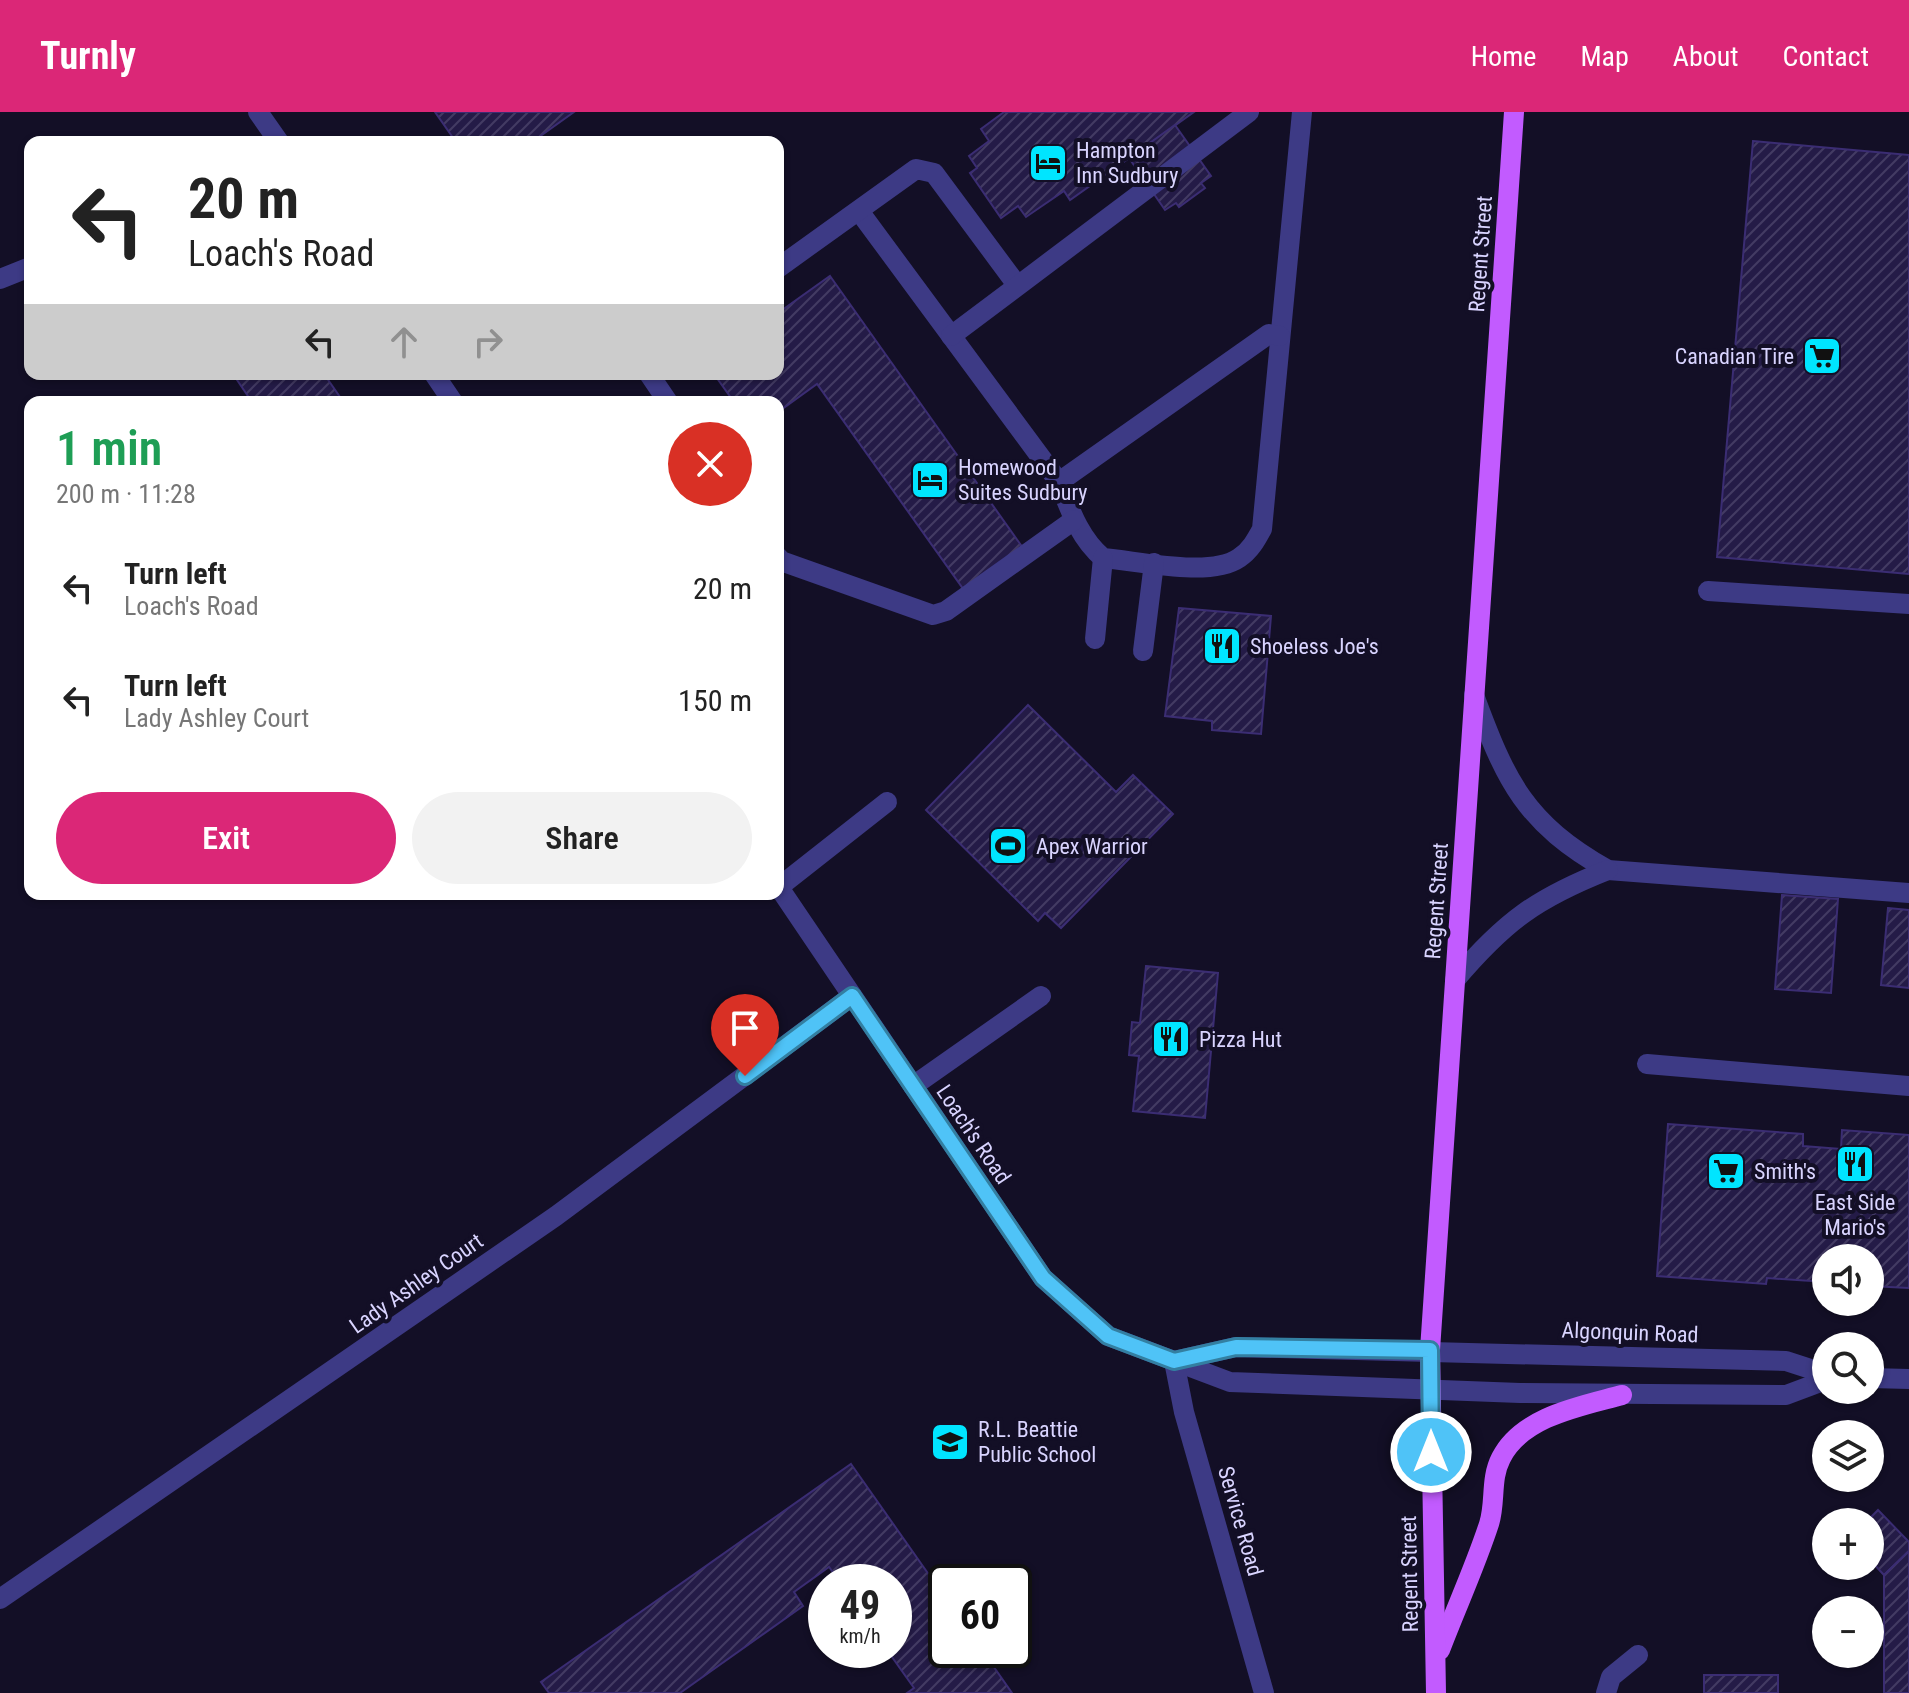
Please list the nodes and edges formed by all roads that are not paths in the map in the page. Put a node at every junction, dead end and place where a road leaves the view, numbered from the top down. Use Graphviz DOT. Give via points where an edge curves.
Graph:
graph roads {
  1 [pos="258,112"];
  2 [pos="1249,112"];
  3 [pos="1302,112"];
  4 [pos="1514,112"];
  5 [pos="275,136"];
  6 [pos="859,211"];
  7 [pos="784,264"];
  8 [pos="24,269"];
  9 [pos="0,279"];
  10 [pos="1017,285"];
  11 [pos="951,336"];
  12 [pos="1280,336"];
  13 [pos="1059,482"];
  14 [pos="1074,520"];
  15 [pos="1103,558"];
  16 [pos="784,562"];
  17 [pos="1154,563"];
  18 [pos="1708,591"];
  19 [pos="1909,604"];
  20 [pos="1095,639"];
  21 [pos="1143,651"];
  22 [pos="1474,695"];
  23 [pos="887,802"];
  24 [pos="1608,870"];
  25 [pos="784,882"];
  26 [pos="1909,893"];
  27 [pos="784,894"];
  28 [pos="1455,980"];
  29 [pos="852,996"];
  30 [pos="1041,996"];
  31 [pos="1647,1064"];
  32 [pos="913,1086"];
  33 [pos="1909,1086"];
  34 [pos="1430,1350"];
  35 [pos="1174,1361"];
  36 [pos="1812,1369"];
  37 [pos="1884,1378"];
  38 [pos="1909,1379"];
  39 [pos="1812,1385"];
  40 [pos="1431,1390"];
  41 [pos="1622,1395"];
  42 [pos="0,1599"];
  43 [pos="1638,1655"];
  44 [pos="1435,1661"];
  45 [pos="1264,1693"];
  46 [pos="1436,1693"];
  47 [pos="1606,1693"];
  1 -- 5 [label="street"];
  2 -- 10 [label="street"];
  3 -- 12 [label="street"];
  4 -- 22 [label="main road, Regent Street"];
  6 -- 7 [label="street"];
  6 -- 10 [label="street" via="916,169 934,173"];
  6 -- 11 [label="street"];
  8 -- 9 [label="street"];
  10 -- 11 [label="street"];
  11 -- 13 [label="street"];
  12 -- 13 [label="street" via="1269,334"];
  12 -- 17 [label="street" via="1262,529 1238,560 1213,569"];
  13 -- 14 [label="street"];
  14 -- 15 [label="street"];
  14 -- 16 [label="street" via="933,615"];
  15 -- 17 [label="street"];
  15 -- 20 [label="street"];
  17 -- 21 [label="street"];
  18 -- 19 [label="street"];
  22 -- 24 [label="street" via="1500,765 1530,811 1568,847"];
  22 -- 28 [label="main road, Regent Street"];
  23 -- 25 [label="street"];
  24 -- 26 [label="street"];
  24 -- 28 [label="street" via="1556,891 1516,916"];
  27 -- 29 [label="street, Loach's Road"];
  28 -- 34 [label="main road, Regent Street"];
  29 -- 32 [label="street, Loach's Road"];
  29 -- 42 [label="street, Lady Ashley Court" via="556,1216"];
  30 -- 32 [label="street"];
  31 -- 33 [label="street"];
  32 -- 35 [label="street, Loach's Road" via="1043,1278 1108,1336"];
  34 -- 35 [label="street" via="1236,1347"];
  34 -- 36 [label="street, Algonquin Road" via="1786,1361"];
  34 -- 40 [label="main road, Regent Street"];
  35 -- 40 [label="street, Loach's Road" via="1230,1382"];
  35 -- 45 [label="street, Service Road"];
  37 -- 38 [label="street"];
  39 -- 41 [label="street" via="1786,1395"];
  40 -- 41 [label="street"];
  40 -- 44 [label="main road, Regent Street"];
  41 -- 44 [label="main road" via="1546,1418 1501,1457 1490,1521"];
  43 -- 47 [label="street" via="1611,1677"];
  44 -- 46 [label="main road, Regent Street"];
}
